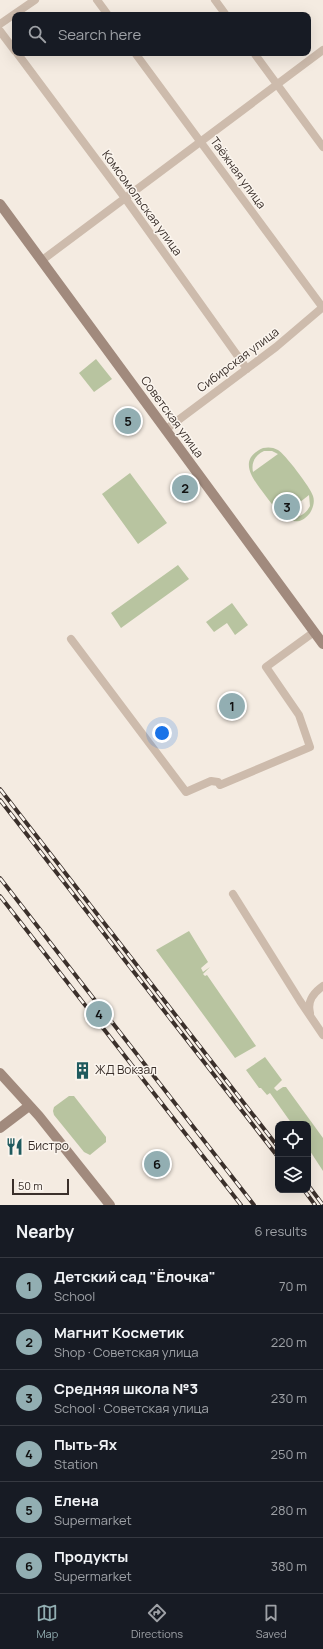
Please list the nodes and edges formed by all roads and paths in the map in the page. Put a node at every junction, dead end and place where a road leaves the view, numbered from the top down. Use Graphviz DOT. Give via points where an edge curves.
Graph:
graph roads {
  1 [pos="35,0"];
  2 [pos="97,0"];
  3 [pos="215,0"];
  4 [pos="18,12"];
  5 [pos="106,12"];
  6 [pos="224,12"];
  7 [pos="12,16"];
  8 [pos="0,24"];
  9 [pos="0,31"];
  10 [pos="12,47"];
  11 [pos="323,50"];
  12 [pos="19,56"];
  13 [pos="137,56"];
  14 [pos="256,56"];
  15 [pos="277,85"];
  16 [pos="200,142"];
  17 [pos="323,147"];
  18 [pos="125,198"];
  19 [pos="0,204"];
  20 [pos="41,261"];
  21 [pos="323,308"];
  22 [pos="247,369"];
  23 [pos="165,430"];
  24 [pos="314,632"];
  25 [pos="71,639"];
  26 [pos="323,644"];
  27 [pos="233,894"];
  28 [pos="323,986"];
  29 [pos="310,1015"];
  30 [pos="323,1035"];
  31 [pos="0,1073"];
  32 [pos="29,1106"];
  33 [pos="0,1128"];
  34 [pos="110,1205"];
  1 -- 4 [label="street"];
  2 -- 5 [label="street"];
  3 -- 6 [label="street"];
  7 -- 8 [label="street"];
  9 -- 10 [label="street, Комсомольская улица"];
  11 -- 15 [label="street"];
  12 -- 18 [label="street, Комсомольская улица"];
  13 -- 16 [label="street, Таёжная улица"];
  14 -- 15 [label="street"];
  15 -- 16 [label="street"];
  15 -- 17 [label="street"];
  16 -- 18 [label="street"];
  16 -- 21 [label="street, Таёжная улица"];
  18 -- 20 [label="street"];
  18 -- 22 [label="street, Комсомольская улица"];
  19 -- 20 [label="street, Советская улица"];
  20 -- 23 [label="street, Советская улица"];
  21 -- 22 [label="street, Сибирская улица"];
  22 -- 23 [label="street, Сибирская улица"];
  23 -- 24 [label="street, Советская улица"];
  24 -- 25 [label="street" via="266,667 300,715 310,747 220,785 211,781 186,792"];
  24 -- 26 [label="street, Советская улица"];
  27 -- 29 [label="street"];
  28 -- 29 [label="street" via="315,991 309,1001"];
  29 -- 30 [label="street"];
  31 -- 32 [label="street"];
  32 -- 33 [label="street"];
  32 -- 34 [label="street"];
}
